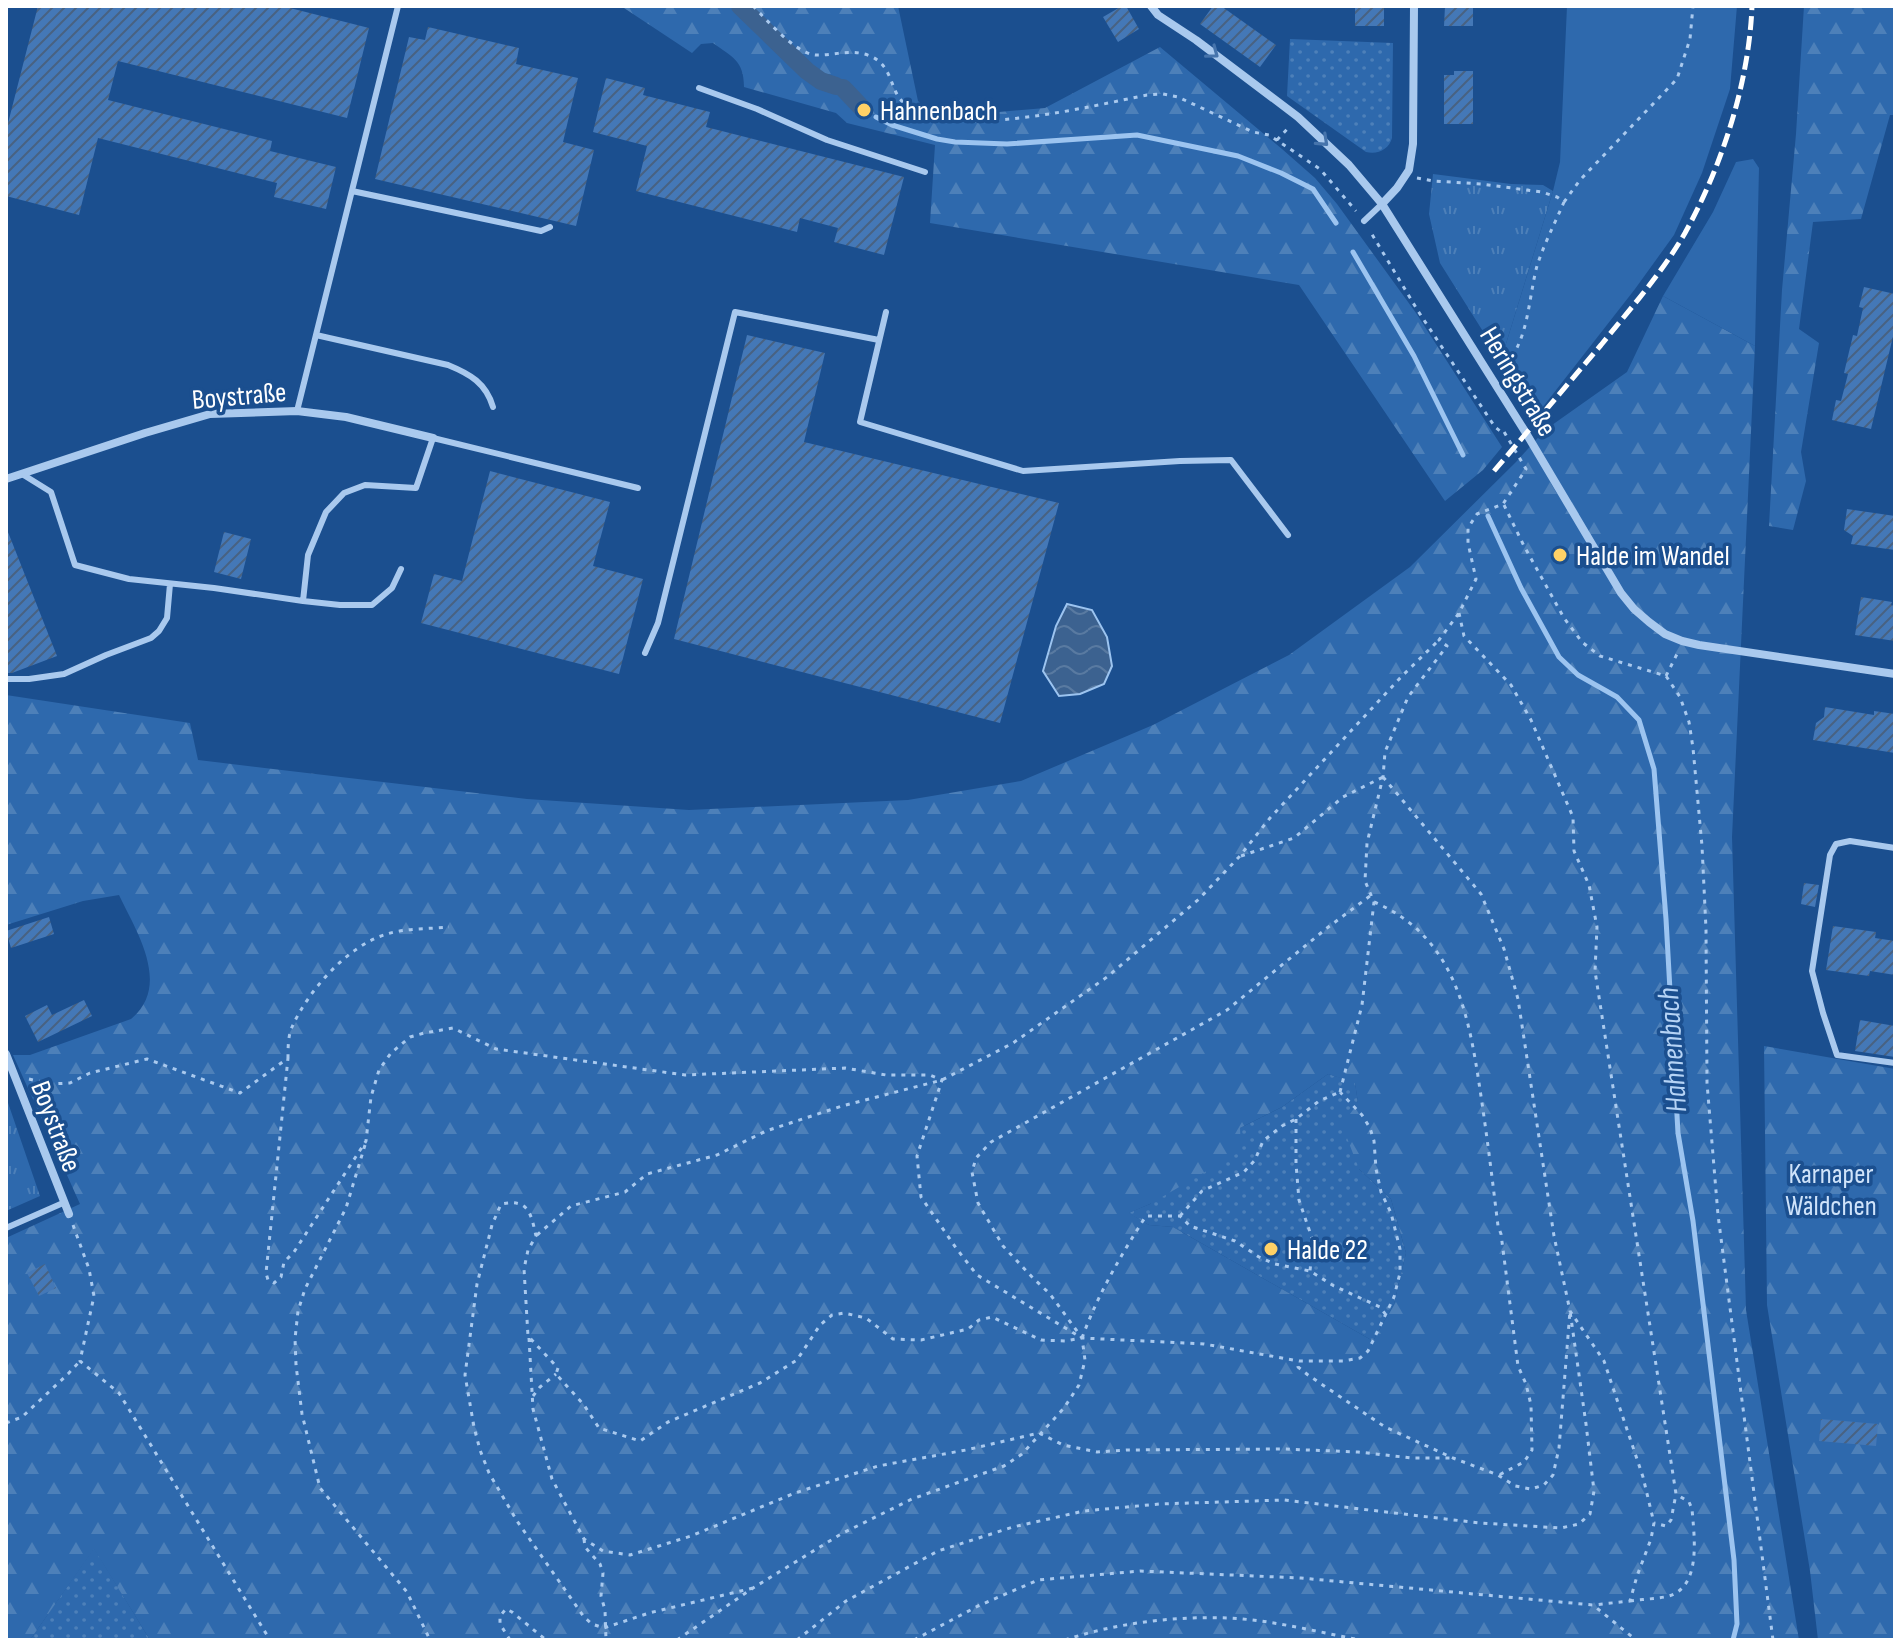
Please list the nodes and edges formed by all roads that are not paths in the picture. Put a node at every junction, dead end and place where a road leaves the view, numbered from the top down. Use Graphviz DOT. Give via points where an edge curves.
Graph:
graph roads {
  1 [pos="398,6"];
  2 [pos="1151,6"];
  3 [pos="1414,6"];
  4 [pos="699,88"];
  5 [pos="925,172"];
  6 [pos="352,191"];
  7 [pos="1382,204"];
  8 [pos="1364,221"];
  9 [pos="550,227"];
  10 [pos="886,312"];
  11 [pos="316,335"];
  12 [pos="879,340"];
  13 [pos="493,407"];
  14 [pos="297,411"];
  15 [pos="433,438"];
  16 [pos="22,474"];
  17 [pos="6,479"];
  18 [pos="638,488"];
  19 [pos="1288,535"];
  20 [pos="401,569"];
  21 [pos="170,584"];
  22 [pos="303,601"];
  23 [pos="645,653"];
  24 [pos="1895,674"];
  25 [pos="6,679"];
  26 [pos="1895,848"];
  27 [pos="6,1054"];
  28 [pos="1895,1063"];
  29 [pos="63,1203"];
  30 [pos="69,1214"];
  31 [pos="6,1228"];
  1 -- 6 [label="lane"];
  2 -- 7 [label="street, Heringstraße, one-way" via="1298,117"];
  3 -- 7 [label="street" via="1409,170"];
  4 -- 5 [label="lane" via="827,140"];
  6 -- 9 [label="lane" via="541,231"];
  6 -- 11 [label="lane"];
  7 -- 8 [label="lane"];
  7 -- 24 [label="street, Heringstraße" via="1634,609 1665,634 1699,645"];
  10 -- 12 [label="lane"];
  11 -- 13 [label="lane" via="448,365 481,383"];
  11 -- 14 [label="lane"];
  12 -- 19 [label="lane" via="860,422 1023,471 1231,460"];
  12 -- 23 [label="lane" via="735,312 658,623"];
  14 -- 15 [label="street, Boystraße"];
  14 -- 16 [label="street, Boystraße" via="210,414"];
  15 -- 18 [label="lane"];
  15 -- 22 [label="lane" via="416,488 365,485 344,493 326,512 308,555"];
  16 -- 17 [label="street, Boystraße"];
  16 -- 21 [label="lane" via="51,492 75,565"];
  20 -- 22 [label="lane" via="392,588 372,605"];
  21 -- 22 [label="lane"];
  21 -- 25 [label="lane" via="167,618 151,638 64,674"];
  26 -- 28 [label="lane" via="1836,844 1812,971 1837,1055"];
  27 -- 29 [label="street, Boystraße"];
  29 -- 30 [label="street, Boystraße"];
  29 -- 31 [label="lane"];
}
